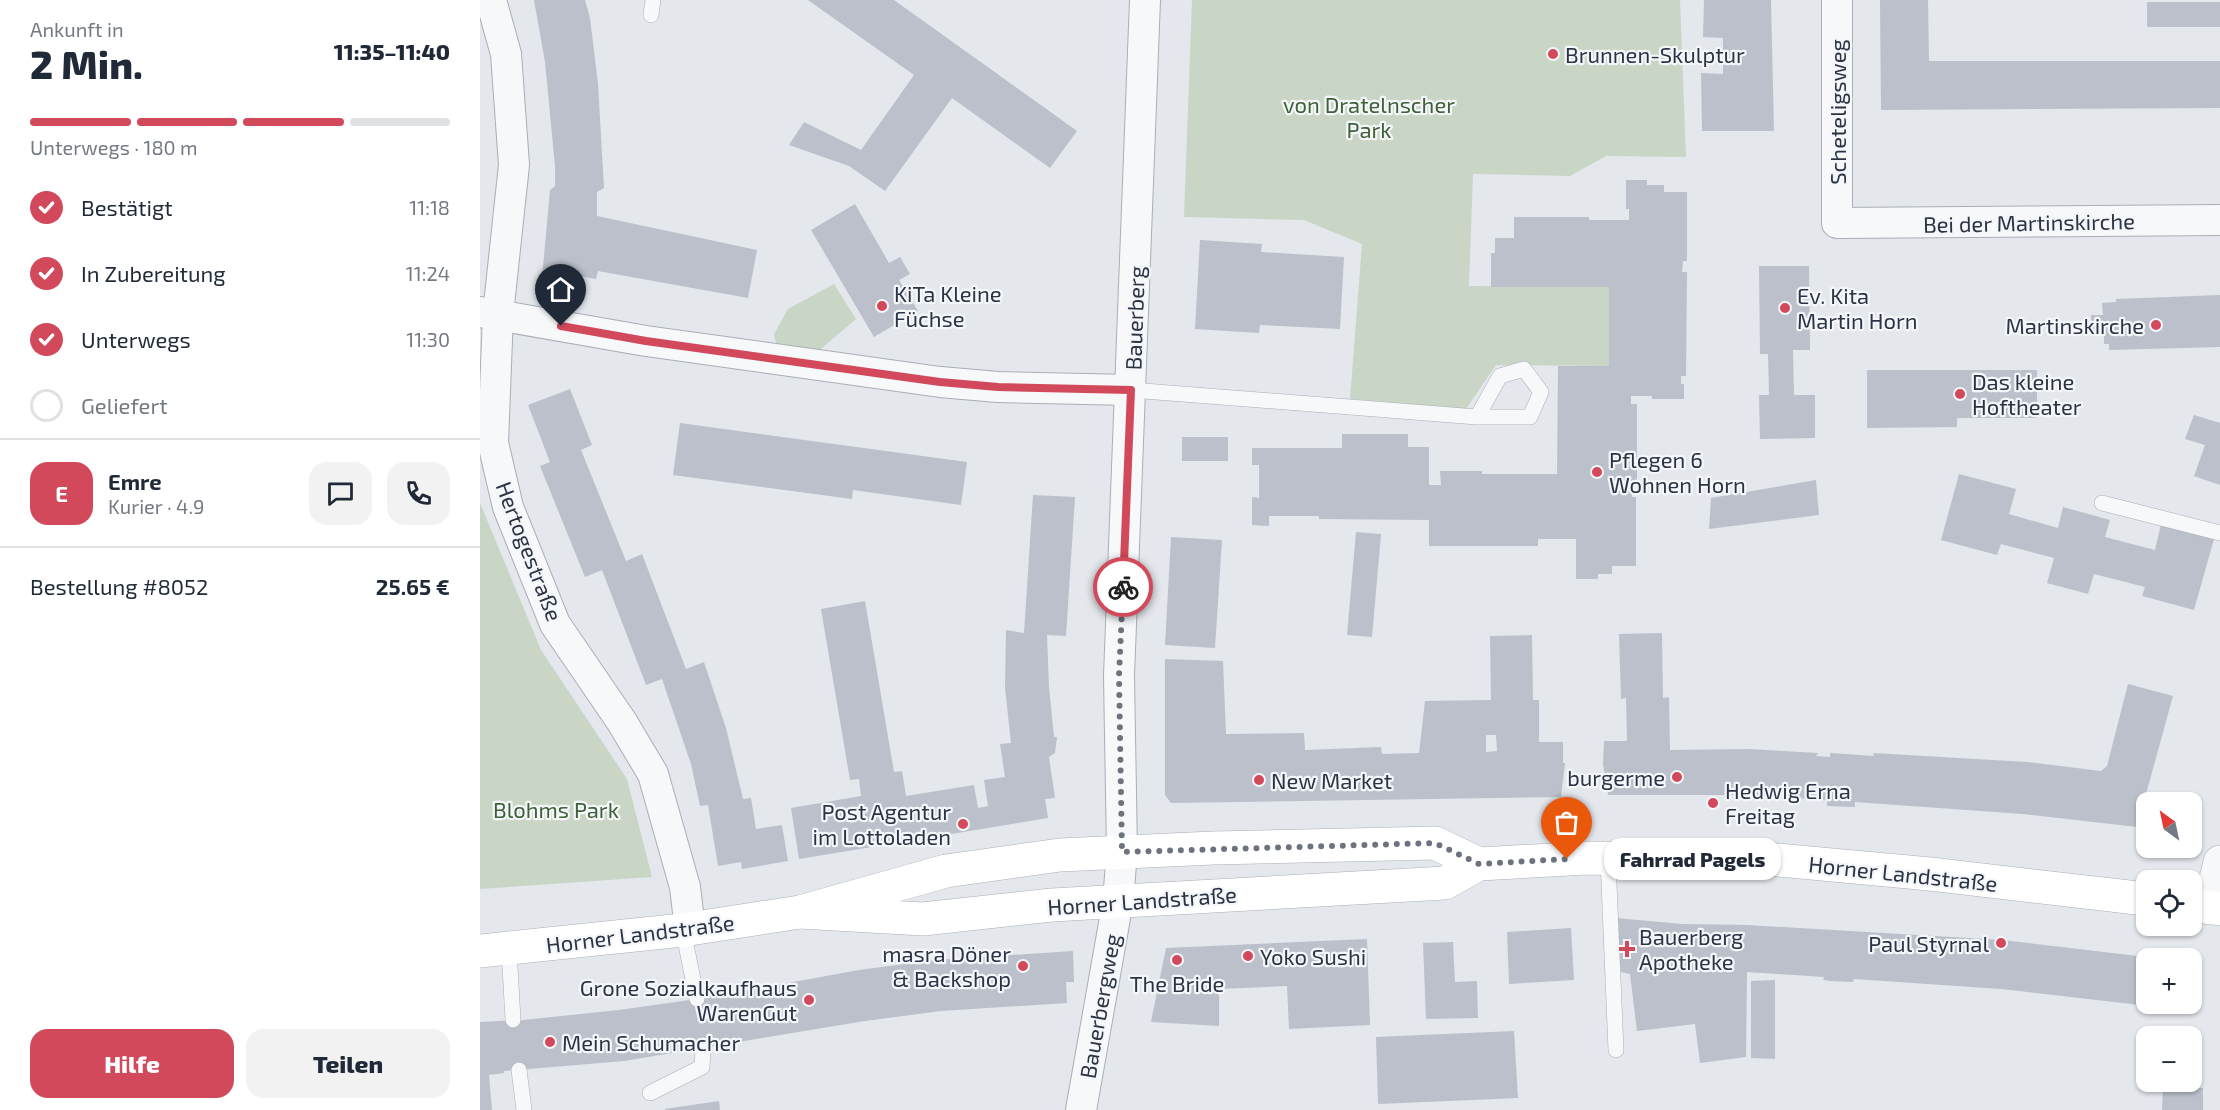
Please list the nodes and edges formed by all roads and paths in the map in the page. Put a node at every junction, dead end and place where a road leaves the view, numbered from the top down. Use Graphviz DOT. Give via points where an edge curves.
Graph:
graph roads {
  1 [pos="491,0"];
  2 [pos="1141,0"];
  3 [pos="1837,0"];
  4 [pos="2220,220"];
  5 [pos="1837,223"];
  6 [pos="489,313"];
  7 [pos="1131,390"];
  8 [pos="1477,417"];
  9 [pos="2102,503"];
  10 [pos="2220,533"];
  11 [pos="1122,852"];
  12 [pos="1608,859"];
  13 [pos="2220,862"];
  14 [pos="1479,864"];
  15 [pos="2136,898"];
  16 [pos="1118,901"];
  17 [pos="2207,907"];
  18 [pos="800,912"];
  19 [pos="687,930"];
  20 [pos="495,950"];
  21 [pos="697,999"];
  22 [pos="513,1020"];
  23 [pos="703,1049"];
  24 [pos="1616,1050"];
  25 [pos="519,1070"];
  26 [pos="650,1093"];
  27 [pos="524,1110"];
  28 [pos="1081,1110"];
  1 -- 6 [label="street, Hertogestraße" via="506,54 514,165"];
  2 -- 7 [label="street, Bauerberg"];
  3 -- 5 [label="street, Scheteligsweg"];
  4 -- 5 [label="street, Bei der Martinskirche"];
  6 -- 7 [label="street" via="646,341 940,382"];
  6 -- 19 [label="street, Hertogestraße" via="493,443 508,507 555,624 653,774 685,887"];
  7 -- 8 [label="lane"];
  7 -- 11 [label="street, Bauerberg" via="1119,676"];
  9 -- 10 [label="lane"];
  11 -- 14 [label="main road, Horner Landstraße" via="1435,843"];
  11 -- 16 [label="street, Bauerberg"];
  11 -- 18 [label="main road, Horner Landstraße" via="1060,855 946,871"];
  12 -- 14 [label="main road, Horner Landstraße"];
  12 -- 15 [label="main road, Horner Landstraße" via="1767,859"];
  12 -- 24 [label="lane"];
  13 -- 17 [label="street"];
  14 -- 16 [label="main road, Horner Landstraße" via="1445,883"];
  16 -- 18 [label="main road, Horner Landstraße" via="923,919"];
  16 -- 28 [label="street, Bauerbergweg"];
  18 -- 19 [label="main road, Horner Landstraße"];
  19 -- 20 [label="main road, Horner Landstraße"];
  19 -- 21 [label="lane"];
  20 -- 22 [label="lane"];
  23 -- 26 [label="lane" via="702,1067"];
  25 -- 27 [label="lane"];
}
